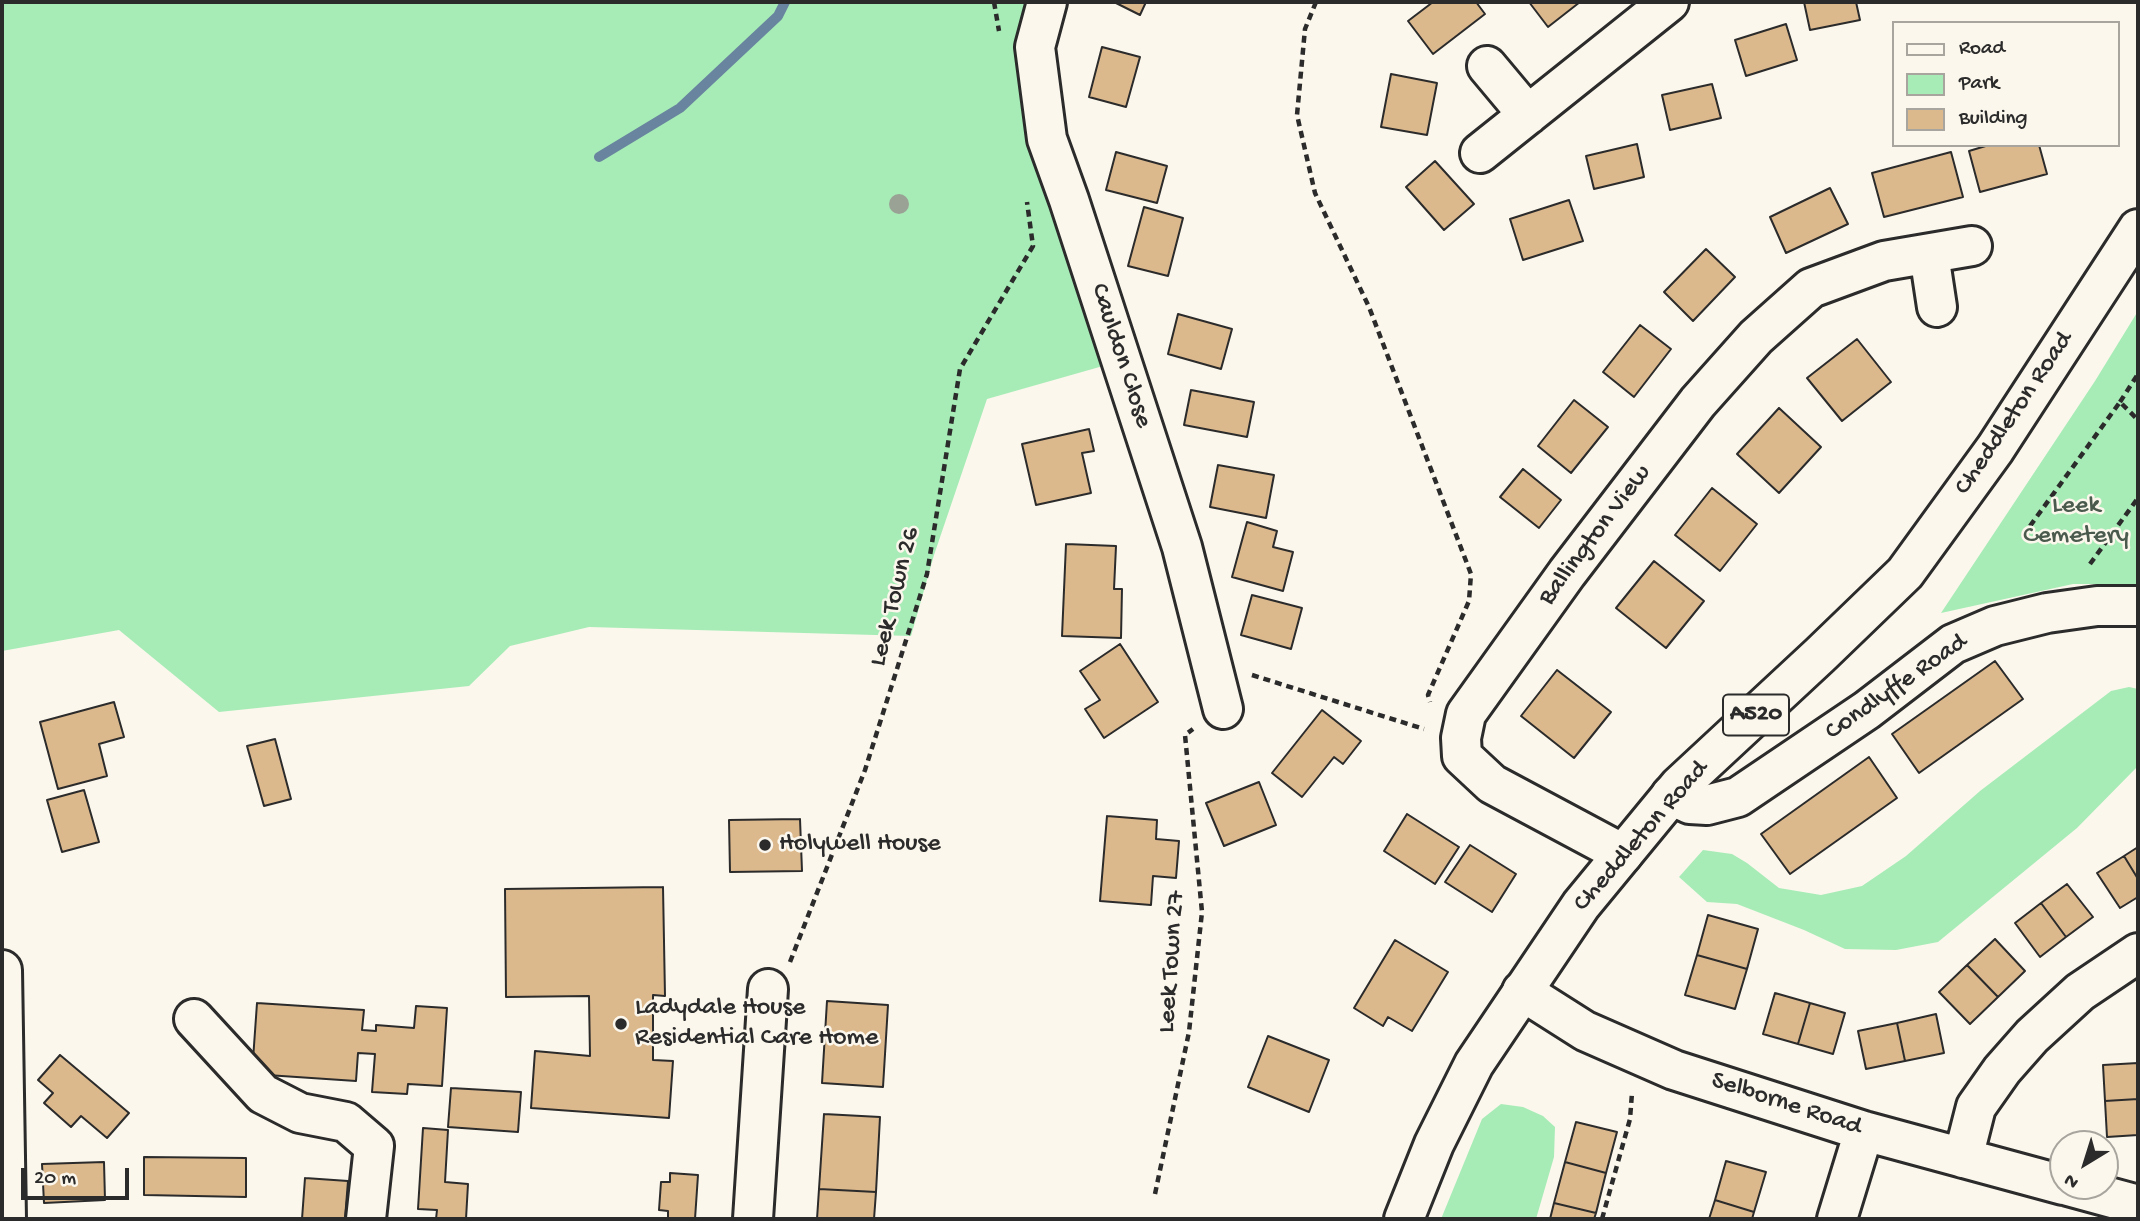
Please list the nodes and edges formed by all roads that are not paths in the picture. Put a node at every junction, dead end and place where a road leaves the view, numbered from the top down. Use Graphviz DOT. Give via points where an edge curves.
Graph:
graph roads {
  1 [pos="1047,2"];
  2 [pos="1670,2"];
  3 [pos="1487,66"];
  4 [pos="1528,115"];
  5 [pos="1480,153"];
  6 [pos="2138,229"];
  7 [pos="1972,246"];
  8 [pos="1929,254"];
  9 [pos="1937,307"];
  10 [pos="2138,607"];
  11 [pos="1223,709"];
  12 [pos="1671,796"];
  13 [pos="1623,854"];
  14 [pos="2138,953"];
  15 [pos="2,971"];
  16 [pos="768,989"];
  17 [pos="1522,991"];
  18 [pos="194,1019"];
  19 [pos="1864,1131"];
  20 [pos="1963,1158"];
  21 [pos="2049,1181"];
  22 [pos="2119,1200"];
  23 [pos="2138,1205"];
  24 [pos="6,1219"];
  25 [pos="366,1219"];
  26 [pos="753,1219"];
  27 [pos="1404,1219"];
  28 [pos="1838,1219"];
  1 -- 11 [label="main road, Cauldon Close" via="1035,47 1047,139 1182,547"];
  2 -- 4 [label="main road"];
  3 -- 4 [label="main road"];
  4 -- 5 [label="main road"];
  6 -- 12 [label="main road, Cheddleton Road / A520" via="1995,449 1905,573"];
  7 -- 8 [label="main road, Ballington View"];
  8 -- 9 [label="main road"];
  8 -- 13 [label="main road, Ballington View" via="1884,261 1811,288 1756,337 1698,402 1448,735 1462,756 1492,784"];
  10 -- 12 [label="main road, Condlyffe Road" via="2047,613 1995,626 1953,644 1867,710 1738,797 1707,805"];
  12 -- 13 [label="main road, Cheddleton Road / A520"];
  13 -- 17 [label="main road, Cheddleton Road / A520" via="1581,905"];
  14 -- 20 [label="main road" via="2080,992 2001,1070 1976,1107"];
  15 -- 24 [label="main road"];
  16 -- 26 [label="main road"];
  17 -- 19 [label="main road, Selborne Road" via="1585,1031 1674,1070"];
  17 -- 27 [label="main road, Cheddleton Road / A520" via="1474,1064 1434,1144"];
  18 -- 25 [label="main road" via="263,1094 300,1113 346,1122 374,1146"];
  19 -- 20 [label="main road, Selborne Road"];
  19 -- 28 [label="main road"];
  20 -- 21 [label="main road, Selborne Road"];
  22 -- 23 [label="main road"];
}
